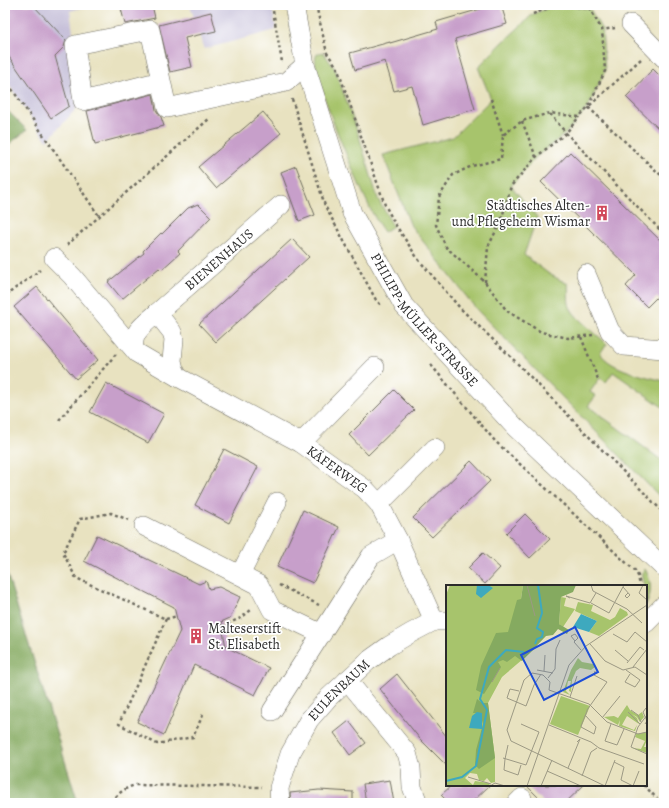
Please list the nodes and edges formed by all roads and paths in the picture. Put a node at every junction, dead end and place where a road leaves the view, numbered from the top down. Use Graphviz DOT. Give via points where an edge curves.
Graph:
graph roads {
  1 [pos="272,5"];
  2 [pos="294,5"];
  3 [pos="316,5"];
  4 [pos="556,5"];
  5 [pos="565,5"];
  6 [pos="533,14"];
  7 [pos="631,24"];
  8 [pos="602,30"];
  9 [pos="658,53"];
  10 [pos="305,65"];
  11 [pos="5,78"];
  12 [pos="161,81"];
  13 [pos="286,82"];
  14 [pos="491,99"];
  15 [pos="588,107"];
  16 [pos="550,113"];
  17 [pos="212,116"];
  18 [pos="579,117"];
  19 [pos="522,121"];
  20 [pos="566,133"];
  21 [pos="503,135"];
  22 [pos="536,157"];
  23 [pos="664,178"];
  24 [pos="281,204"];
  25 [pos="99,216"];
  26 [pos="664,234"];
  27 [pos="54,258"];
  28 [pos="586,274"];
  29 [pos="485,282"];
  30 [pos="5,296"];
  31 [pos="157,313"];
  32 [pos="610,331"];
  33 [pos="581,337"];
  34 [pos="130,344"];
  35 [pos="664,349"];
  36 [pos="375,367"];
  37 [pos="178,377"];
  38 [pos="598,379"];
  39 [pos="59,420"];
  40 [pos="301,443"];
  41 [pos="435,448"];
  42 [pos="277,502"];
  43 [pos="379,504"];
  44 [pos="664,513"];
  45 [pos="144,526"];
  46 [pos="398,540"];
  47 [pos="664,568"];
  48 [pos="240,575"];
  49 [pos="279,584"];
  50 [pos="266,598"];
  51 [pos="664,605"];
  52 [pos="334,612"];
  53 [pos="177,616"];
  54 [pos="166,619"];
  55 [pos="440,621"];
  56 [pos="647,622"];
  57 [pos="222,626"];
  58 [pos="322,634"];
  59 [pos="347,680"];
  60 [pos="272,711"];
  61 [pos="204,712"];
  62 [pos="645,786"];
  63 [pos="279,795"];
  64 [pos="113,803"];
  65 [pos="418,803"];
  66 [pos="661,803"];
  1 -- 13 [label="path"];
  2 -- 10 [label="street, PHILIPP-MÜLLER-STRASSE"];
  3 -- 44 [label="path" via="327,53 337,67 394,224 418,259 460,308"];
  4 -- 6 [label="path"];
  5 -- 8 [label="path" via="590,9"];
  7 -- 8 [label="path"];
  7 -- 9 [label="street"];
  8 -- 15 [label="path" via="605,71"];
  9 -- 15 [label="path"];
  10 -- 13 [label="street"];
  10 -- 47 [label="street, PHILIPP-MÜLLER-STRASSE" via="352,213 404,306 515,427"];
  11 -- 25 [label="path"];
  12 -- 12 [label="street" via="83,100 75,44 150,30"];
  12 -- 13 [label="street" via="167,108"];
  14 -- 21 [label="path"];
  15 -- 18 [label="path"];
  15 -- 23 [label="path"];
  16 -- 18 [label="path"];
  16 -- 19 [label="path"];
  16 -- 20 [label="path"];
  17 -- 25 [label="path"];
  18 -- 20 [label="path"];
  19 -- 21 [label="path"];
  19 -- 22 [label="path"];
  20 -- 22 [label="path"];
  20 -- 26 [label="path"];
  21 -- 29 [label="path" via="501,159 472,166 453,175 439,197 436,225 446,247"];
  22 -- 29 [label="path" via="511,186 501,221 488,247"];
  24 -- 31 [label="street, BIENENHAUS"];
  25 -- 27 [label="path"];
  27 -- 30 [label="path"];
  27 -- 34 [label="street, KÄFERWEG"];
  28 -- 32 [label="street"];
  29 -- 33 [label="path" via="507,311 541,332 568,338"];
  31 -- 34 [label="street" via="138,331"];
  31 -- 37 [label="street" via="172,332 172,361"];
  32 -- 33 [label="path"];
  32 -- 35 [label="street" via="624,346"];
  33 -- 38 [label="path"];
  34 -- 37 [label="street, KÄFERWEG" via="137,353"];
  34 -- 39 [label="path"];
  36 -- 40 [label="street"];
  37 -- 40 [label="street, KÄFERWEG"];
  40 -- 43 [label="street, KÄFERWEG" via="365,489"];
  41 -- 43 [label="street"];
  42 -- 48 [label="street"];
  43 -- 46 [label="street, KÄFERWEG"];
  45 -- 48 [label="street"];
  45 -- 54 [label="path" via="111,513 80,519 63,553 76,578"];
  46 -- 52 [label="street" via="371,556"];
  46 -- 55 [label="street, KÄFERWEG"];
  48 -- 50 [label="street" via="259,585"];
  49 -- 52 [label="path"];
  50 -- 57 [label="path" via="241,618"];
  50 -- 58 [label="street" via="272,610"];
  51 -- 56 [label="street"];
  52 -- 58 [label="street"];
  53 -- 54 [label="path"];
  54 -- 61 [label="path" via="119,724 157,744 193,737"];
  55 -- 59 [label="street, EULENBAUM" via="388,646"];
  58 -- 60 [label="street"];
  59 -- 63 [label="street, EULENBAUM" via="309,720 290,754"];
  59 -- 65 [label="street" via="407,753 412,788"];
  62 -- 66 [label="path"];
  63 -- 64 [label="path" via="135,785 124,789"];
}
